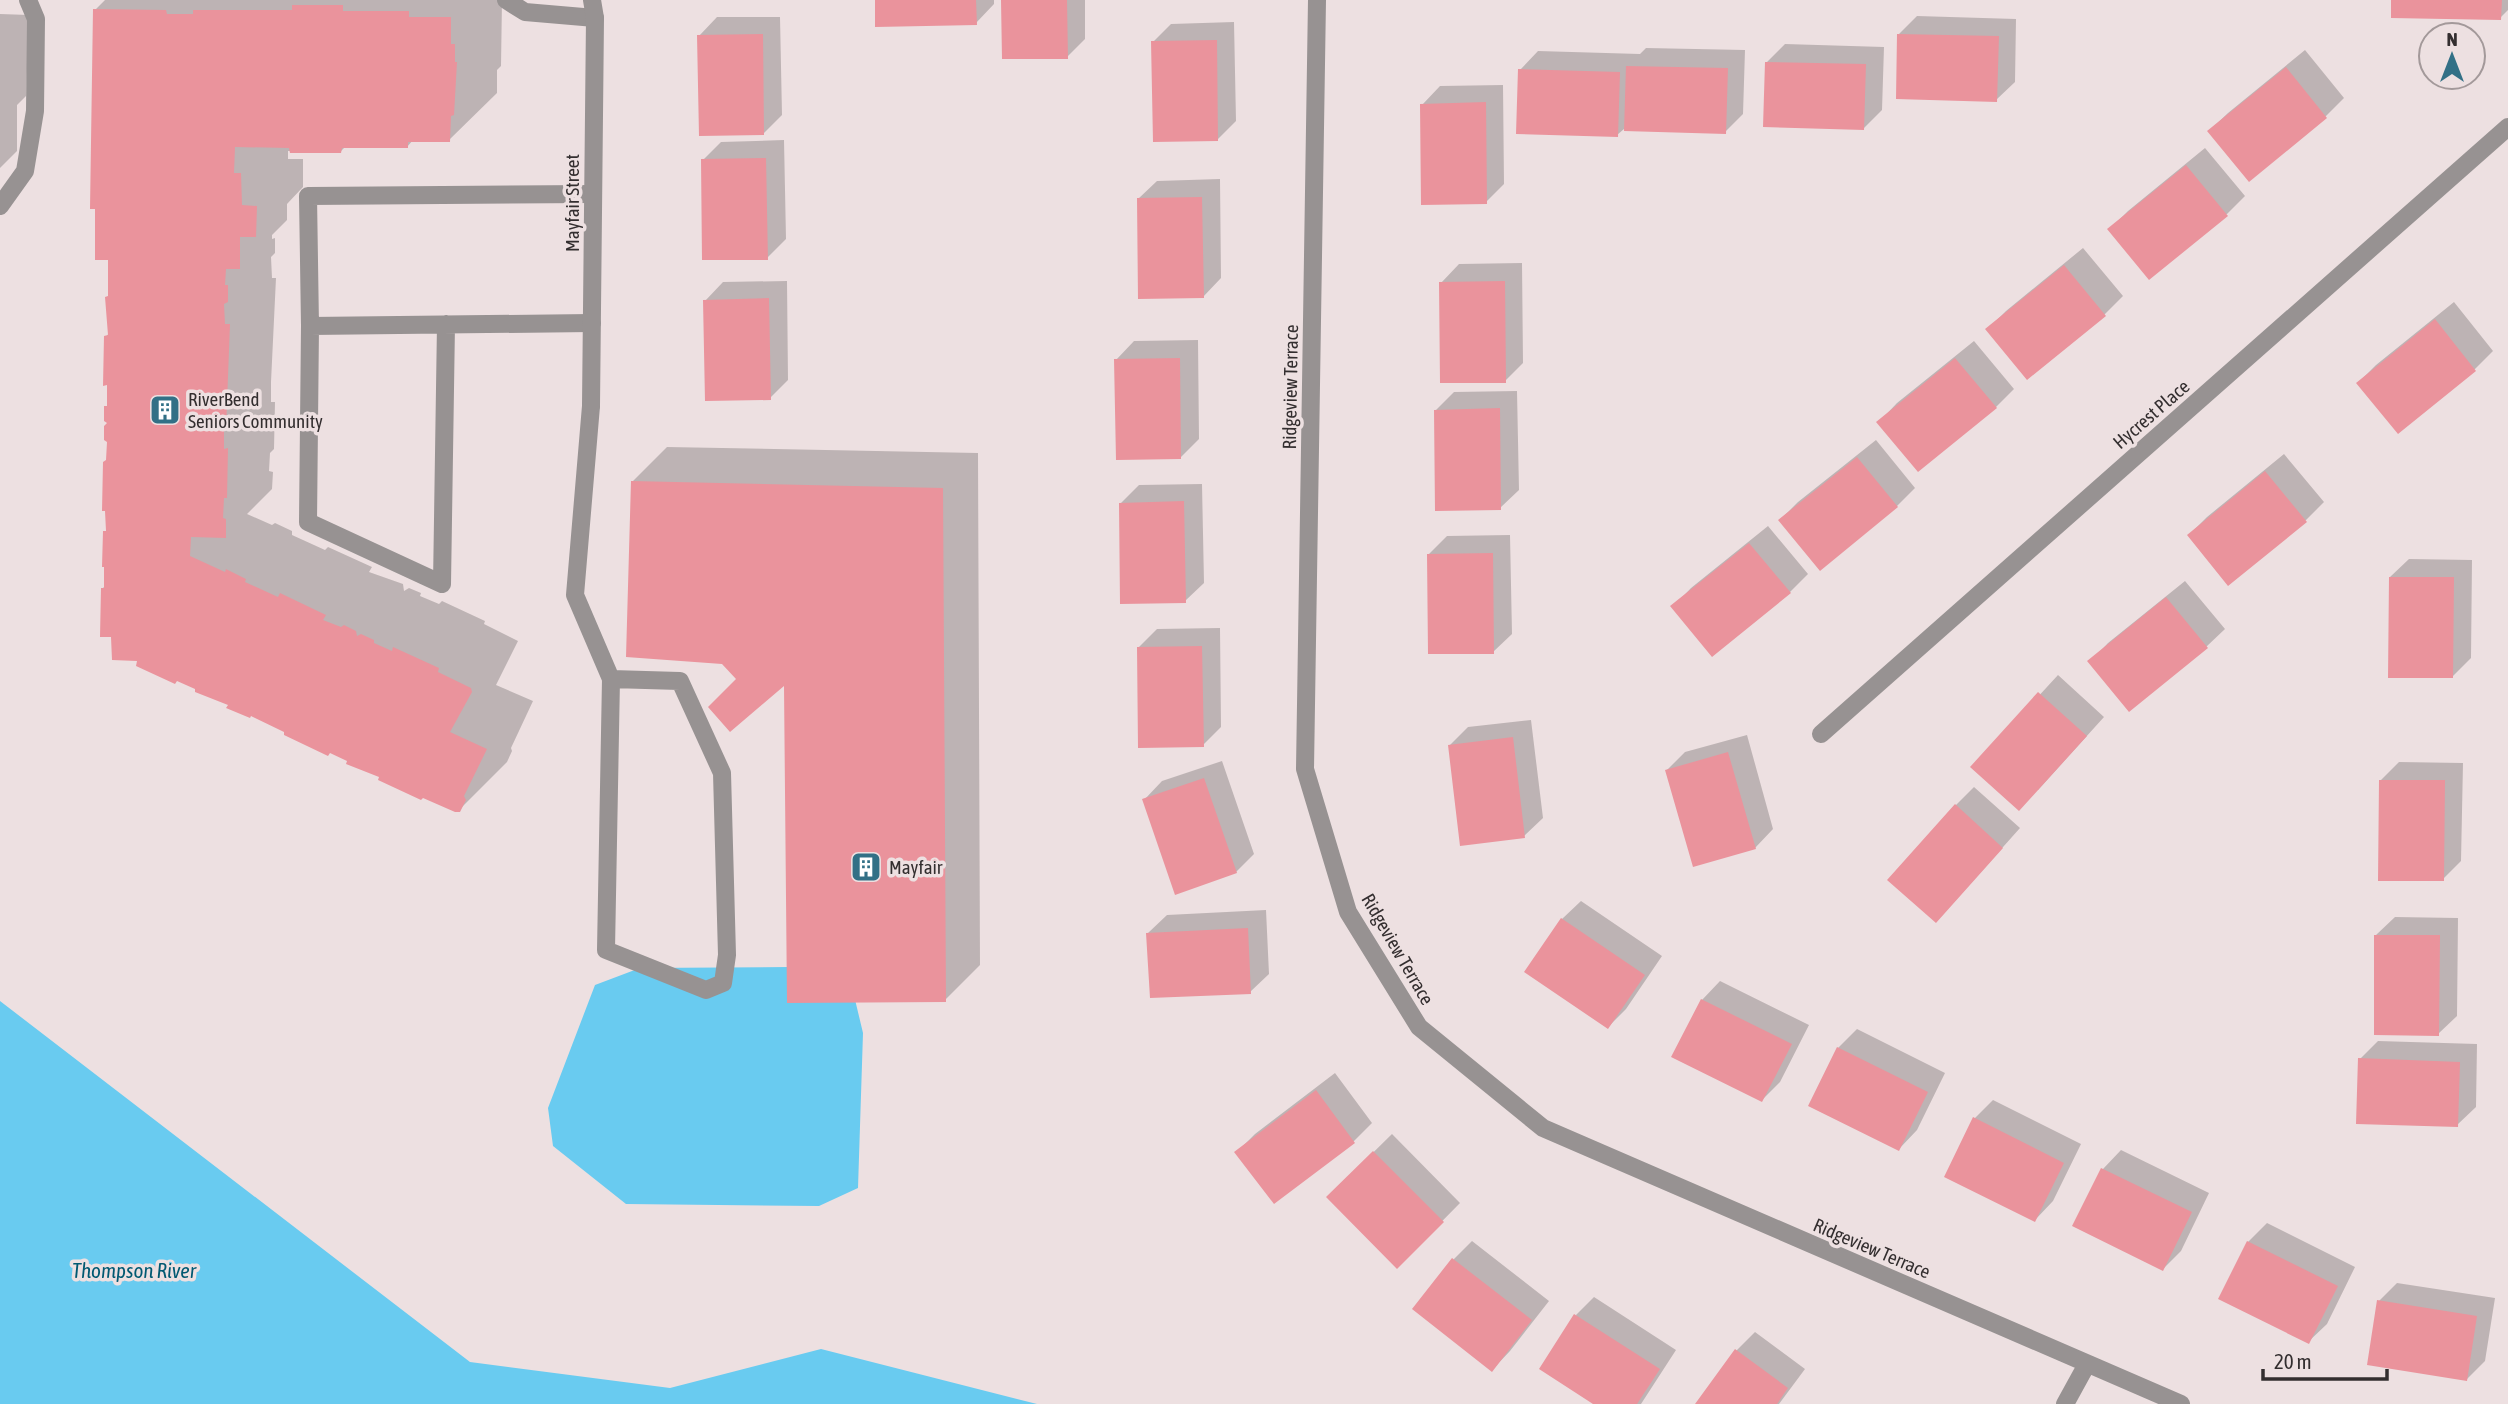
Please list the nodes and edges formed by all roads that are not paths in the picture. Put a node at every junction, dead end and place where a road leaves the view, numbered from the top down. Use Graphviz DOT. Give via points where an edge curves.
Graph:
graph roads {
  1 [pos="27,0"];
  2 [pos="506,0"];
  3 [pos="1317,0"];
  4 [pos="594,9"];
  5 [pos="2508,127"];
  6 [pos="593,194"];
  7 [pos="0,206"];
  8 [pos="592,323"];
  9 [pos="446,324"];
  10 [pos="310,326"];
  11 [pos="611,680"];
  12 [pos="1821,734"];
  13 [pos="2087,1364"];
  14 [pos="2065,1404"];
  15 [pos="2181,1404"];
  1 -- 7 [label="street" via="36,19 35,111 25,171"];
  2 -- 4 [label="street" via="525,12"];
  3 -- 13 [label="street, Ridgeview Terrace" via="1304,769 1348,912 1419,1027 1542,1128"];
  4 -- 6 [label="street, Mayfair Street"];
  5 -- 12 [label="street, Hycrest Place"];
  6 -- 8 [label="street, Mayfair Street"];
  6 -- 10 [label="street" via="308,196"];
  8 -- 9 [label="street"];
  8 -- 11 [label="street, Mayfair Street" via="591,405 575,595"];
  9 -- 10 [label="street"];
  9 -- 10 [label="street" via="442,583 308,522"];
  11 -- 11 [label="street" via="606,950 706,990 723,983 726,955 722,773 680,681"];
  13 -- 14 [label="street"];
  13 -- 15 [label="street, Ridgeview Terrace"];
}
